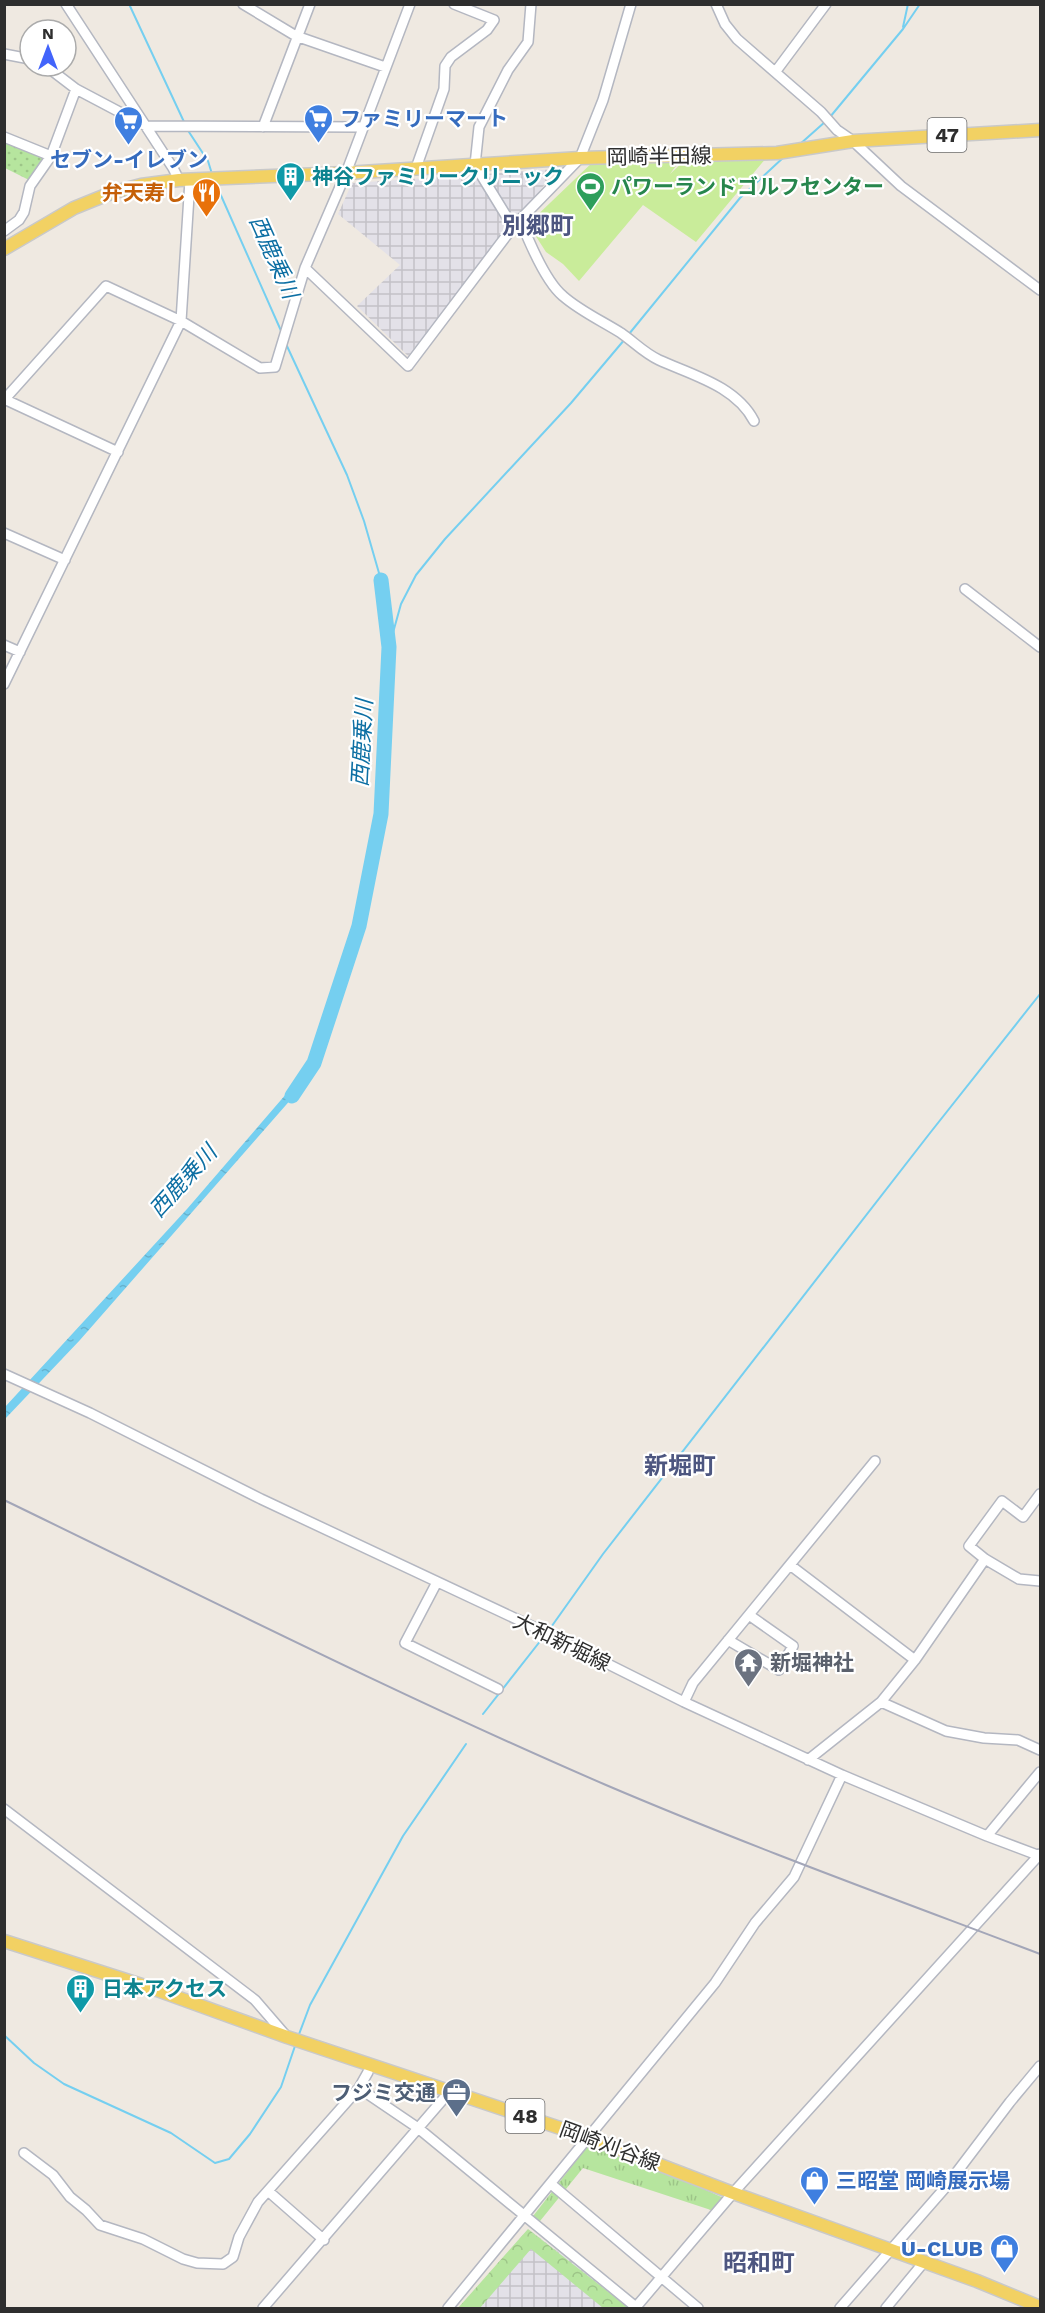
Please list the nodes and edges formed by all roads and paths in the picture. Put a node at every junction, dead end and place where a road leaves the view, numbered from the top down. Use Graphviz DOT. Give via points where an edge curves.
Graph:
graph roads {
  1 [pos="66,4"];
  2 [pos="243,4"];
  3 [pos="310,4"];
  4 [pos="410,4"];
  5 [pos="454,4"];
  6 [pos="531,4"];
  7 [pos="631,4"];
  8 [pos="716,4"];
  9 [pos="826,4"];
  10 [pos="296,36"];
  11 [pos="386,67"];
  12 [pos="776,71"];
  13 [pos="62,78"];
  14 [pos="76,89"];
  15 [pos="146,126"];
  16 [pos="263,127"];
  17 [pos="362,127"];
  18 [pos="1041,130"];
  19 [pos="4,136"];
  20 [pos="853,141"];
  21 [pos="51,156"];
  22 [pos="580,158"];
  23 [pos="475,165"];
  24 [pos="416,168"];
  25 [pos="346,173"];
  26 [pos="184,180"];
  27 [pos="513,227"];
  28 [pos="4,231"];
  29 [pos="4,249"];
  30 [pos="305,268"];
  31 [pos="1041,290"];
  32 [pos="182,321"];
  33 [pos="5,399"];
  34 [pos="754,421"];
  35 [pos="118,452"];
  36 [pos="4,533"];
  37 [pos="65,560"];
  38 [pos="965,589"];
  39 [pos="4,645"];
  40 [pos="1041,647"];
  41 [pos="20,652"];
  42 [pos="4,684"];
  43 [pos="4,1374"];
  44 [pos="875,1461"];
  45 [pos="1041,1494"];
  46 [pos="985,1559"];
  47 [pos="790,1565"];
  48 [pos="1041,1581"];
  49 [pos="437,1582"];
  50 [pos="749,1615"];
  51 [pos="728,1640"];
  52 [pos="915,1660"];
  53 [pos="498,1689"];
  54 [pos="684,1702"];
  55 [pos="881,1702"];
  56 [pos="1041,1750"];
  57 [pos="808,1760"];
  58 [pos="1041,1772"];
  59 [pos="842,1775"];
  60 [pos="4,1809"];
  61 [pos="987,1836"];
  62 [pos="1040,1855"];
  63 [pos="4,1941"];
  64 [pos="287,2037"];
  65 [pos="1041,2066"];
  66 [pos="368,2072"];
  67 [pos="359,2088"];
  68 [pos="451,2090"];
  69 [pos="418,2128"];
  70 [pos="590,2138"];
  71 [pos="24,2153"];
  72 [pos="551,2184"];
  73 [pos="268,2191"];
  74 [pos="734,2193"];
  75 [pos="524,2215"];
  76 [pos="324,2240"];
  77 [pos="890,2249"];
  78 [pos="924,2262"];
  79 [pos="661,2277"];
  80 [pos="1041,2307"];
  81 [pos="263,2308"];
  82 [pos="448,2308"];
  83 [pos="636,2308"];
  84 [pos="698,2308"];
  85 [pos="840,2308"];
  86 [pos="886,2308"];
  1 -- 15 [label="street"];
  2 -- 10 [label="street"];
  3 -- 10 [label="street"];
  4 -- 11 [label="street"];
  5 -- 24 [label="street" via="494,20 445,66 444,90"];
  6 -- 23 [label="street" via="528,42 508,70 479,127"];
  7 -- 22 [label="street" via="603,100"];
  8 -- 12 [label="street" via="737,39"];
  9 -- 12 [label="street"];
  10 -- 11 [label="street"];
  10 -- 16 [label="street"];
  11 -- 17 [label="street"];
  12 -- 20 [label="street"];
  13 -- 14 [label="street"];
  14 -- 15 [label="street"];
  14 -- 21 [label="street"];
  15 -- 16 [label="street"];
  15 -- 26 [label="street"];
  16 -- 17 [label="street"];
  17 -- 25 [label="street"];
  18 -- 20 [label="main road, 岡崎半田線 / 47"];
  19 -- 21 [label="street"];
  20 -- 22 [label="main road, 岡崎半田線 / 47" via="777,153"];
  20 -- 31 [label="street" via="902,186"];
  21 -- 28 [label="street" via="30,186 19,220"];
  22 -- 23 [label="main road, 岡崎半田線 / 47"];
  22 -- 27 [label="street"];
  23 -- 24 [label="main road, 岡崎半田線 / 47"];
  23 -- 27 [label="street"];
  24 -- 25 [label="main road, 岡崎半田線 / 47"];
  25 -- 26 [label="main road, 岡崎半田線 / 47"];
  25 -- 30 [label="street"];
  26 -- 29 [label="main road, 岡崎半田線 / 47" via="111,193 74,208"];
  26 -- 32 [label="street"];
  27 -- 30 [label="street" via="408,366"];
  27 -- 34 [label="street" via="522,224 534,255 561,295 644,352 703,378 735,398"];
  30 -- 32 [label="street" via="275,367 260,368"];
  32 -- 33 [label="street" via="106,286"];
  32 -- 35 [label="street"];
  33 -- 35 [label="street"];
  35 -- 37 [label="street"];
  36 -- 37 [label="street"];
  37 -- 41 [label="street"];
  38 -- 40 [label="street"];
  39 -- 41 [label="street"];
  41 -- 42 [label="street"];
  43 -- 49 [label="street, 大和新堀線"];
  44 -- 47 [label="street"];
  45 -- 46 [label="street" via="1023,1517 1002,1501 969,1546"];
  46 -- 48 [label="street" via="1019,1579"];
  46 -- 52 [label="street"];
  47 -- 50 [label="street"];
  47 -- 52 [label="street"];
  49 -- 53 [label="street" via="405,1643"];
  49 -- 54 [label="street, 大和新堀線"];
  50 -- 51 [label="street"];
  50 -- 51 [label="street" via="793,1646 778,1670"];
  51 -- 54 [label="street" via="693,1683"];
  52 -- 55 [label="street"];
  54 -- 57 [label="street, 大和新堀線"];
  55 -- 56 [label="street" via="946,1731 1018,1740"];
  55 -- 57 [label="street"];
  57 -- 59 [label="street, 大和新堀線"];
  58 -- 61 [label="street"];
  59 -- 61 [label="street, 大和新堀線"];
  59 -- 70 [label="street" via="794,1877 755,1923 715,1983"];
  60 -- 64 [label="street" via="255,2000"];
  61 -- 62 [label="street, 大和新堀線"];
  62 -- 74 [label="street"];
  63 -- 64 [label="main road, 岡崎刈谷線 / 48"];
  64 -- 68 [label="main road, 岡崎刈谷線 / 48"];
  65 -- 77 [label="street"];
  66 -- 67 [label="street"];
  67 -- 69 [label="street"];
  67 -- 73 [label="street"];
  68 -- 69 [label="street"];
  68 -- 70 [label="main road, 岡崎刈谷線 / 48"];
  69 -- 75 [label="street"];
  69 -- 76 [label="street"];
  70 -- 72 [label="street"];
  70 -- 74 [label="main road, 岡崎刈谷線 / 48"];
  71 -- 73 [label="street" via="53,2175 100,2225 197,2263 230,2261 251,2213"];
  72 -- 75 [label="street"];
  72 -- 79 [label="street"];
  73 -- 76 [label="street"];
  74 -- 77 [label="main road, 岡崎刈谷線 / 48"];
  74 -- 79 [label="street"];
  75 -- 82 [label="street"];
  75 -- 83 [label="street"];
  76 -- 81 [label="street"];
  77 -- 78 [label="main road, 岡崎刈谷線 / 48"];
  77 -- 85 [label="street"];
  78 -- 80 [label="main road, 岡崎刈谷線 / 48"];
  78 -- 86 [label="street"];
  79 -- 83 [label="street"];
  79 -- 84 [label="street"];
}
